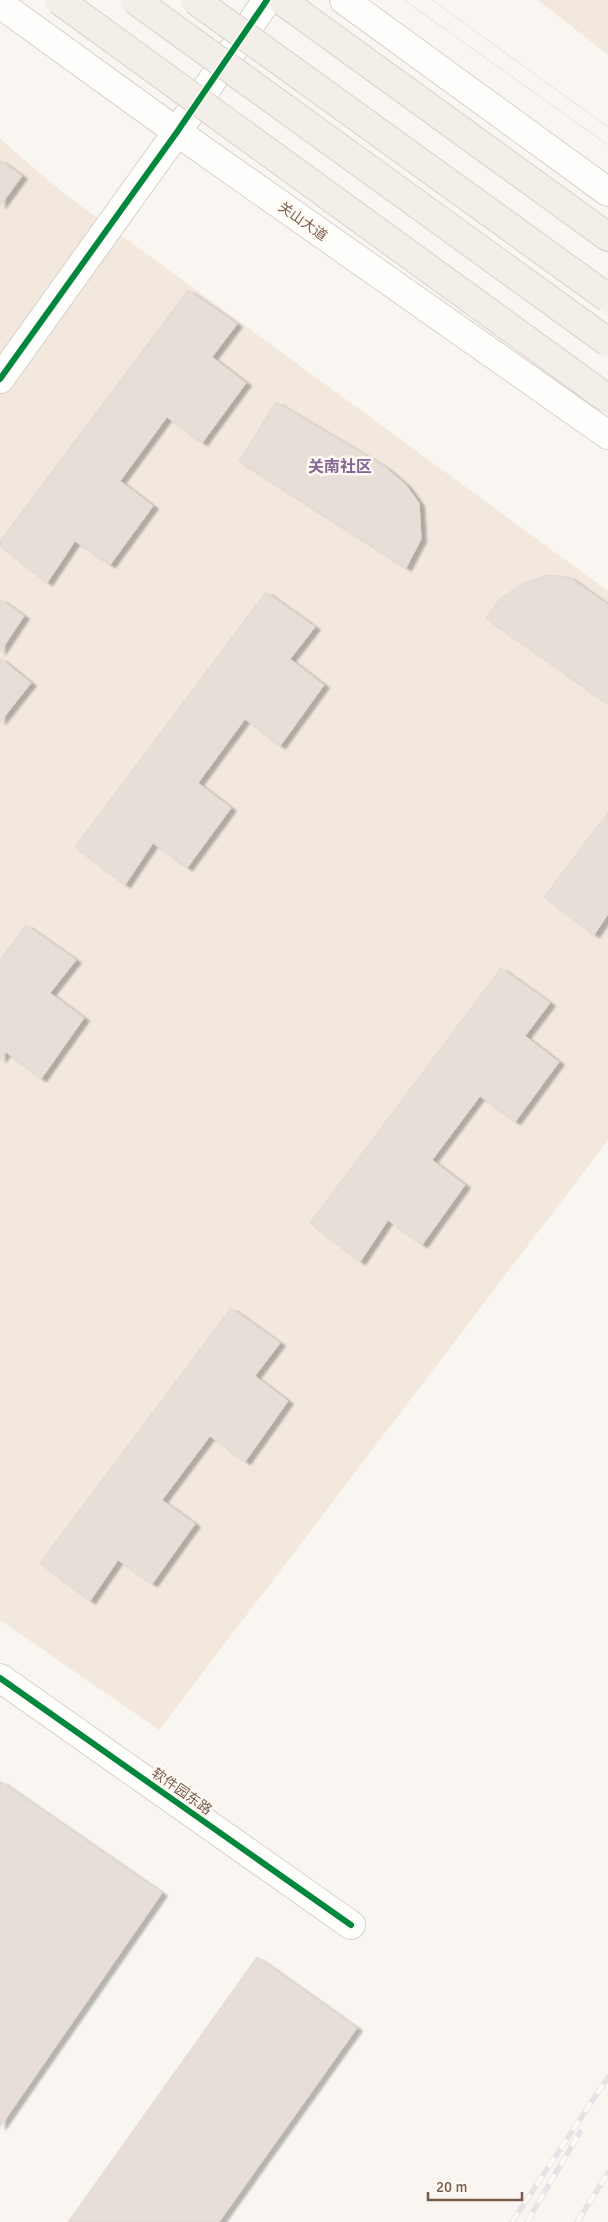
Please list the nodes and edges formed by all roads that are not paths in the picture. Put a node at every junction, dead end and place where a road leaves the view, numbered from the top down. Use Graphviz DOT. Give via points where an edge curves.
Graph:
graph roads {
  1 [pos="59,0"];
  2 [pos="135,0"];
  3 [pos="195,0"];
  4 [pos="267,0"];
  5 [pos="281,0"];
  6 [pos="344,0"];
  7 [pos="0,4"];
  8 [pos="177,132"];
  9 [pos="608,192"];
  10 [pos="608,237"];
  11 [pos="608,298"];
  12 [pos="608,342"];
  13 [pos="0,378"];
  14 [pos="608,399"];
  15 [pos="608,435"];
  16 [pos="0,1678"];
  17 [pos="350,1926"];
  1 -- 14 [label="main road, bridge"];
  2 -- 12 [label="main road, bridge"];
  3 -- 11 [label="main road, bridge"];
  4 -- 8 [label="main road"];
  5 -- 10 [label="main road"];
  6 -- 9 [label="main road"];
  7 -- 8 [label="main road, 关山大道"];
  8 -- 13 [label="main road"];
  8 -- 15 [label="main road, 关山大道"];
  16 -- 17 [label="main road, 软件园东路"];
}
